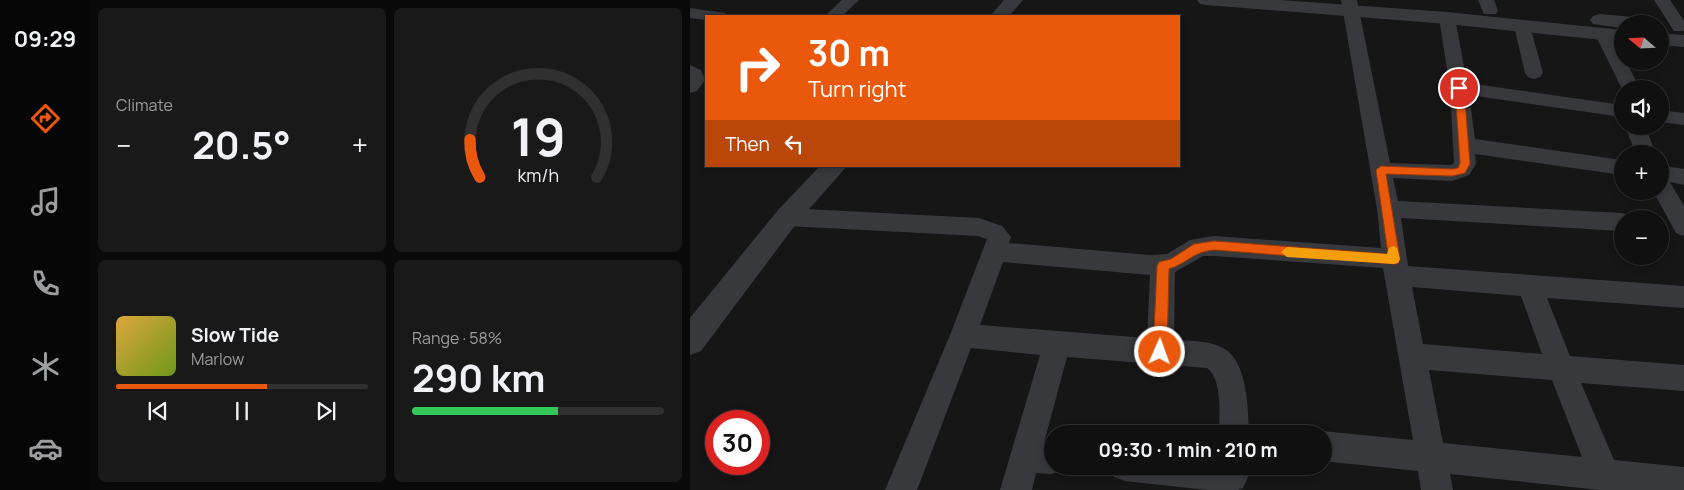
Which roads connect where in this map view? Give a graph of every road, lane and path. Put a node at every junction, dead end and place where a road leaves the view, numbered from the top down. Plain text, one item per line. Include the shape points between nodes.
1 (851, 0) edge
2 (1014, 0) edge
3 (1206, 0) edge
4 (1372, 0) edge
5 (1662, 0) edge
6 (1350, 5) edge
7 (1488, 5) edge
8 (690, 13) edge
9 (709, 15) edge
10 (834, 15) edge
11 (1000, 15) edge
12 (1447, 18) junction
13 (1614, 20) edge
14 (1522, 26) junction
15 (1669, 28) edge
16 (1683, 32) edge
17 (1603, 34) junction
18 (1614, 35) edge
19 (1669, 36) edge
20 (690, 70) edge
21 (1534, 73) dead end
22 (1626, 80) edge
23 (690, 87) edge
24 (1459, 88) junction
25 (1614, 110) edge
26 (1669, 117) edge
27 (1684, 119) edge
28 (1465, 145) junction
29 (834, 167) edge
30 (1614, 167) edge
31 (1381, 170) junction
32 (1669, 175) edge
33 (1684, 177) edge
34 (1669, 200) edge
35 (1388, 209) junction
36 (786, 217) junction
37 (1614, 222) edge
38 (1669, 225) edge
39 (1684, 226) edge
40 (995, 252) junction
41 (1163, 266) junction
42 (1396, 268) junction
43 (1530, 286) junction
44 (1684, 297) edge
45 (963, 335) junction
46 (690, 342) edge
47 (1057, 344) junction
48 (1160, 352) junction
49 (1413, 356) junction
50 (1560, 369) junction
51 (1684, 378) edge
52 (1233, 425) edge
53 (1332, 447) edge
54 (1039, 458) edge
55 (1432, 458) junction
56 (1205, 475) edge
57 (1605, 476) junction
58 (1232, 478) edge
59 (1684, 483) edge
60 (901, 490) edge
61 (1016, 490) edge
62 (1437, 490) edge

1 - 10 street
2 - 11 street
3 - 6 street
4 - 7 street
5 - 16 street
6 - 12 street
6 - 31 street
7 - 13 street
8 - 9 street
12 - 14 street
12 - 24 street
14 - 17 street
14 - 21 street
15 - 16 street
16 - 19 street
17 - 18 street
17 - 22 street
20 - 23 street via 696,80
24 - 25 street
24 - 28 street
26 - 27 street
28 - 30 street
28 - 31 street via 1465,164 1461,170 1452,173
29 - 36 street
31 - 35 street
32 - 33 street
34 - 39 street
35 - 37 street
35 - 42 street
36 - 40 street via 979,227 999,237
36 - 46 street
38 - 39 street
40 - 41 street
40 - 45 street
41 - 42 street via 1198,247 1214,246
41 - 48 street
42 - 43 street
42 - 49 street
43 - 44 street
43 - 50 street
45 - 47 street
45 - 60 street
47 - 48 street
47 - 54 street
48 - 52 street via 1215,357 1231,381
49 - 50 street
49 - 55 street
50 - 51 street
50 - 57 street
53 - 55 street
54 - 61 street
55 - 57 street
55 - 62 street
56 - 58 street
57 - 59 street

